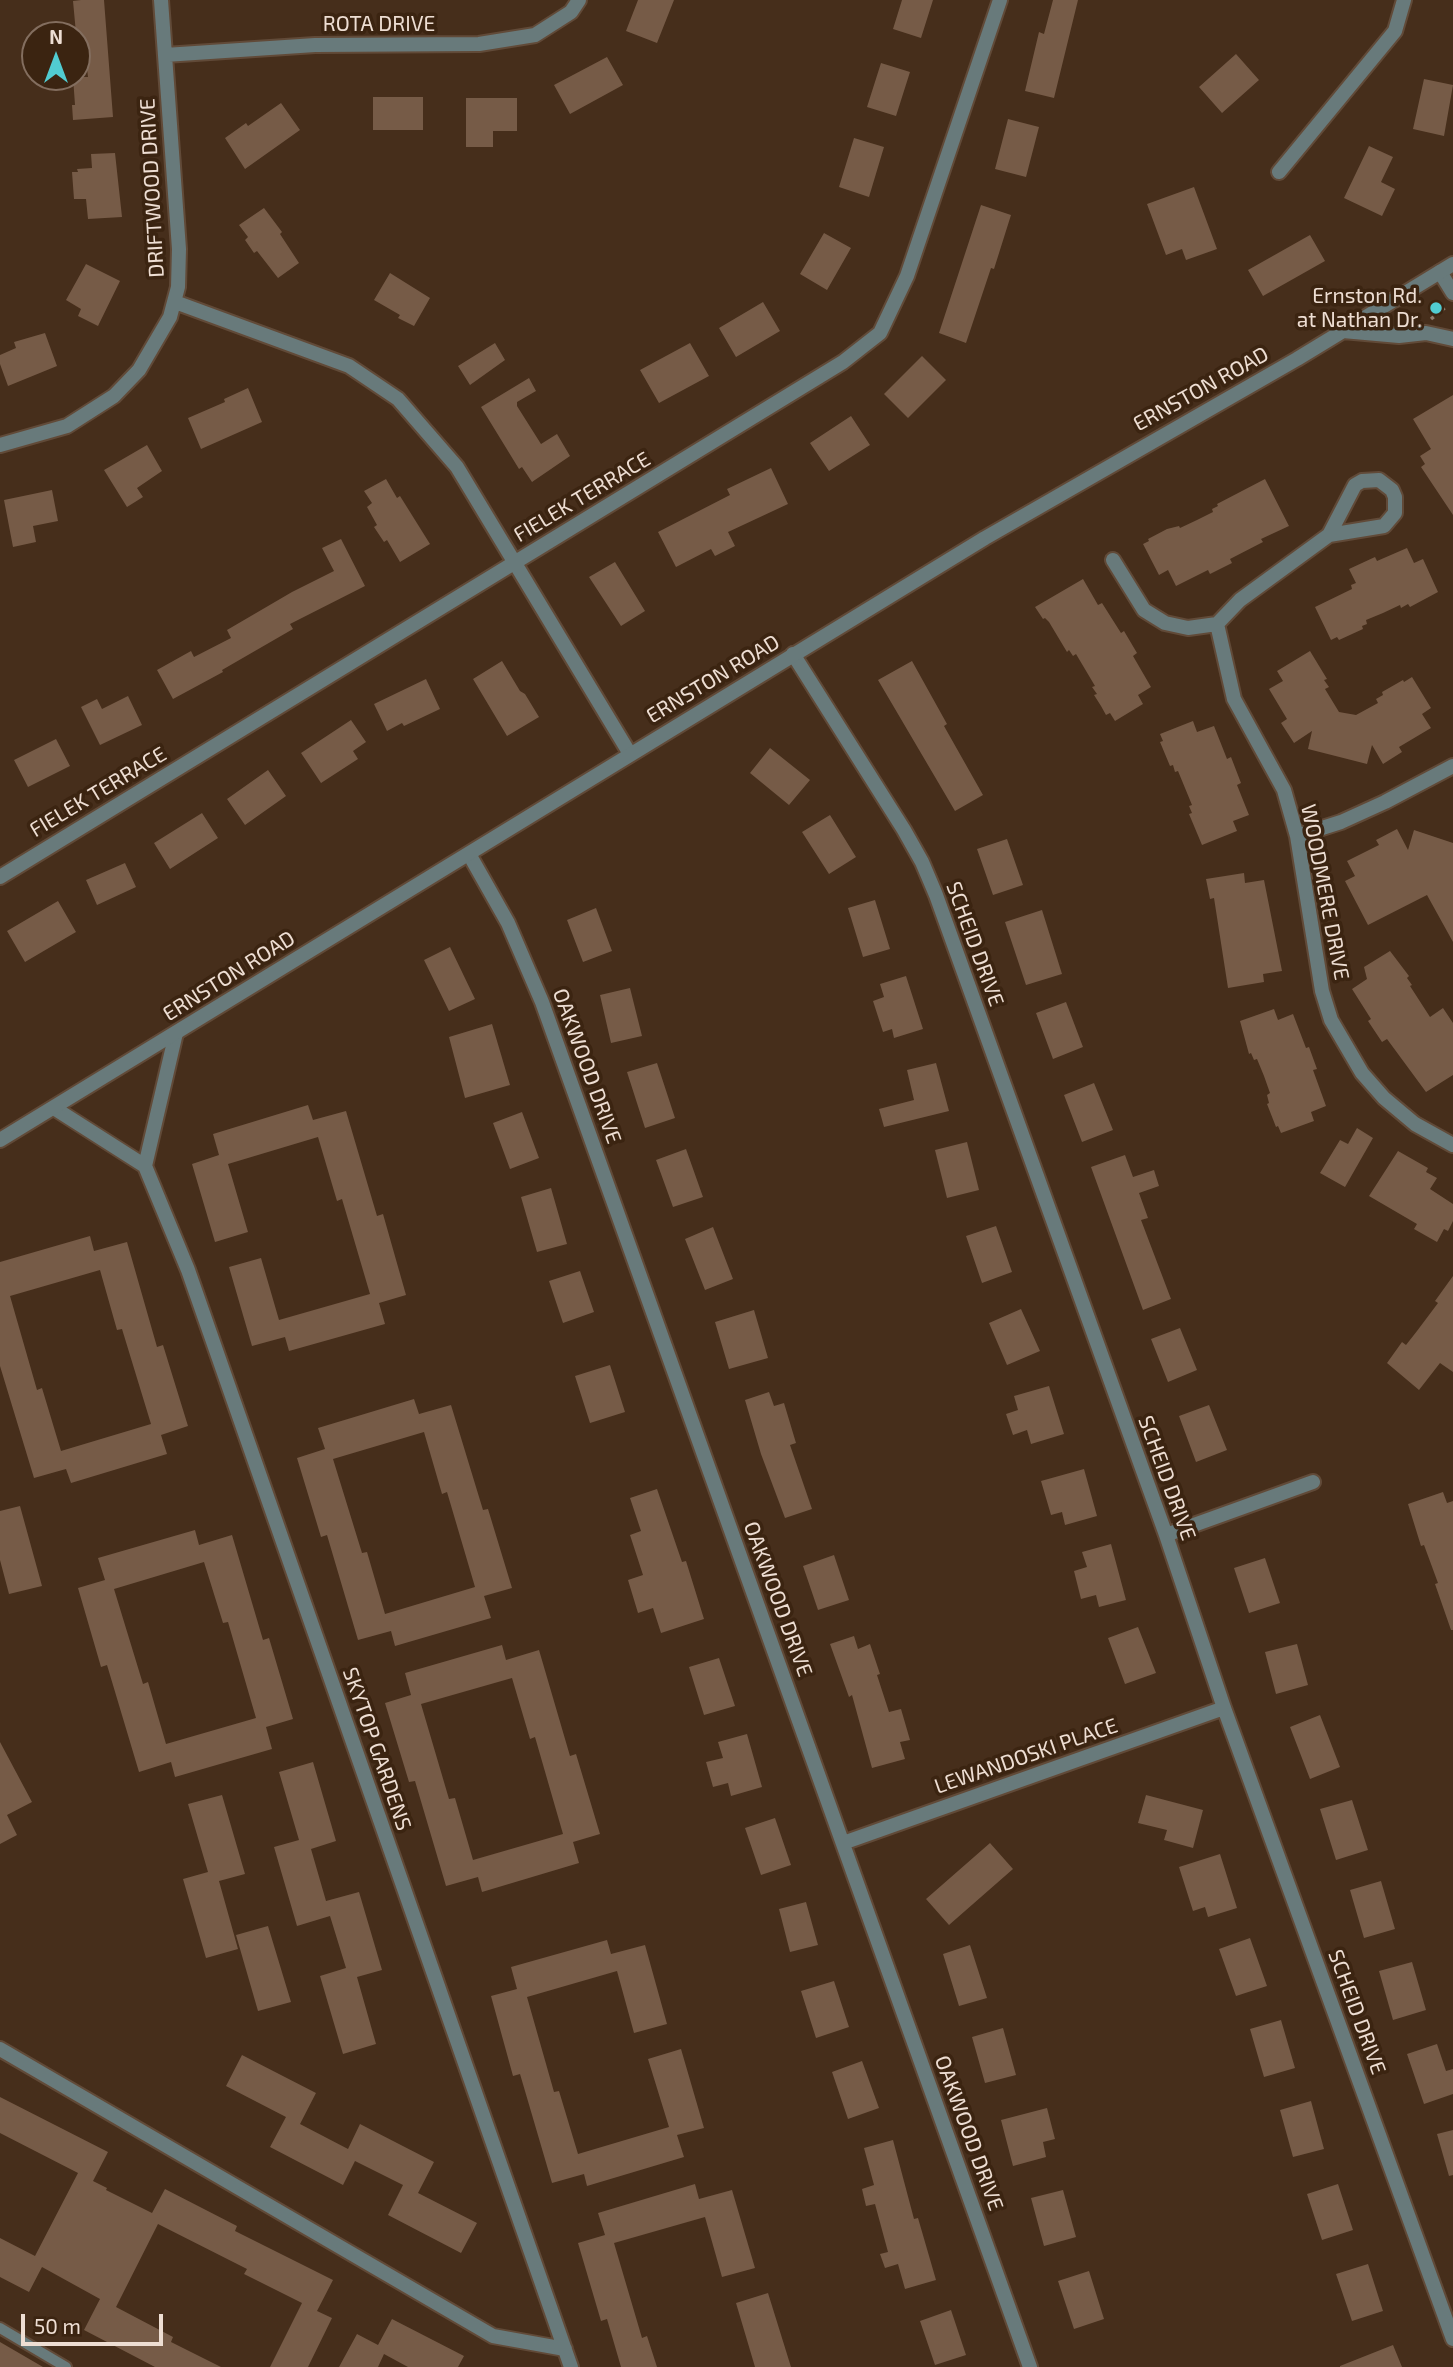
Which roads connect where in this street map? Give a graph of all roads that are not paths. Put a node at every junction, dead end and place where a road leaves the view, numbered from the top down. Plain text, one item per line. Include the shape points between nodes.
1 (161, 0) edge
2 (579, 0) edge
3 (1000, 0) edge
4 (1404, 0) edge
5 (165, 55) junction
6 (1279, 172) dead end
7 (1453, 264) edge
8 (1440, 272) junction
9 (1451, 299) edge
10 (175, 302) junction
11 (1343, 331) junction
12 (1453, 339) edge
13 (0, 445) edge
14 (1329, 534) junction
15 (1113, 560) dead end
16 (514, 563) junction
17 (1217, 624) junction
18 (793, 654) junction
19 (630, 754) junction
20 (1453, 766) edge
21 (1297, 836) junction
22 (469, 854) junction
23 (0, 877) edge
24 (176, 1033) junction
25 (54, 1108) junction
26 (0, 1140) edge
27 (1453, 1145) edge
28 (145, 1166) junction
29 (1313, 1482) dead end
30 (1166, 1535) junction
31 (1224, 1708) junction
32 (843, 1843) junction
33 (0, 2049) edge
34 (0, 2328) edge
35 (1453, 2339) edge
36 (565, 2349) junction
37 (66, 2367) edge
38 (571, 2367) edge
39 (1030, 2367) edge

1 - 5 street, DRIFTWOOD DRIVE
2 - 5 street, ROTA DRIVE via 571,12 535,35 479,44 315,45
3 - 16 street, FIELEK TERRACE via 907,276 880,333 842,362
4 - 6 street via 1395,31
5 - 10 street, DRIFTWOOD DRIVE via 179,249
7 - 8 street, ERNSTON ROAD
8 - 9 street
8 - 11 street, ERNSTON ROAD
10 - 13 street, DRIFTWOOD DRIVE via 150,354 114,396 67,426
10 - 16 street via 349,366 398,399 457,467
11 - 12 street via 1399,336 1426,333
11 - 18 street, ERNSTON ROAD
14 - 14 street via 1384,526 1395,513 1392,490 1379,480 1355,485
14 - 17 street via 1240,600
15 - 17 street via 1144,610 1165,623 1188,628
16 - 19 street
16 - 23 street, FIELEK TERRACE
17 - 21 street, WOODMERE DRIVE via 1234,699 1284,790
18 - 19 street, ERNSTON ROAD
18 - 30 street, SCHEID DRIVE via 922,862
19 - 22 street, ERNSTON ROAD
20 - 21 street via 1352,817
21 - 27 street, WOODMERE DRIVE via 1322,991 1331,1020 1384,1098 1415,1124
22 - 24 street, ERNSTON ROAD
22 - 32 street, OAKWOOD DRIVE via 508,923 542,1002
24 - 25 street, ERNSTON ROAD
24 - 28 street
25 - 26 street, ERNSTON ROAD
25 - 28 street
28 - 36 street, SKYTOP GARDENS via 188,1270
29 - 30 street
30 - 31 street, SCHEID DRIVE
31 - 32 street, LEWANDOSKI PLACE
31 - 35 street, SCHEID DRIVE
32 - 39 street, OAKWOOD DRIVE
33 - 36 street via 493,2336
34 - 37 lane
36 - 38 street, SKYTOP GARDENS

